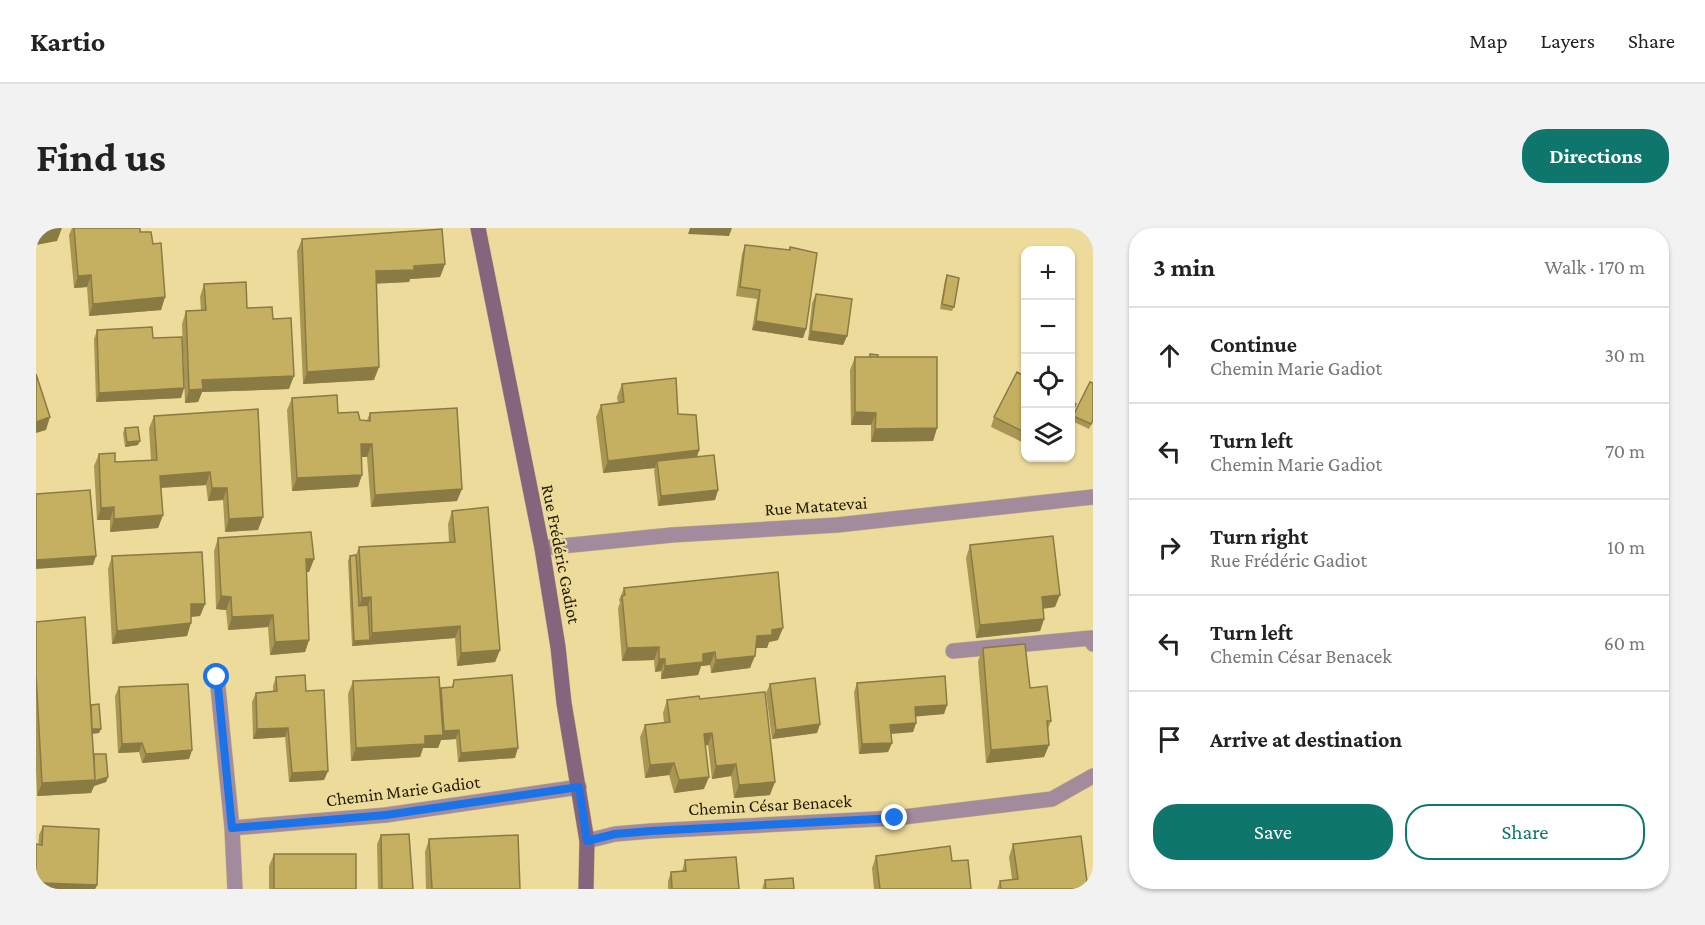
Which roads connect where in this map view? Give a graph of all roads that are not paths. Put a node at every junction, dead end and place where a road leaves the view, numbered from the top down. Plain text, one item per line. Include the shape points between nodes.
1 (478, 228) edge
2 (1093, 497) edge
3 (542, 548) junction
4 (1093, 644) edge
5 (953, 651) dead end
6 (217, 677) dead end
7 (1093, 776) edge
8 (579, 787) junction
9 (232, 828) junction
10 (587, 841) junction
11 (235, 889) edge
12 (586, 889) edge

1 - 3 street, Rue Frédéric Gadiot
2 - 3 street, Rue Matatevai via 837,525
3 - 8 street, Rue Frédéric Gadiot
4 - 5 street via 1091,638
6 - 9 street
7 - 10 street, Chemin César Benacek via 1052,799 895,818 651,831
8 - 9 street, Chemin Marie Gadiot via 386,815
8 - 10 street, Rue Frédéric Gadiot
9 - 11 street
10 - 12 street, Rue Frédéric Gadiot

